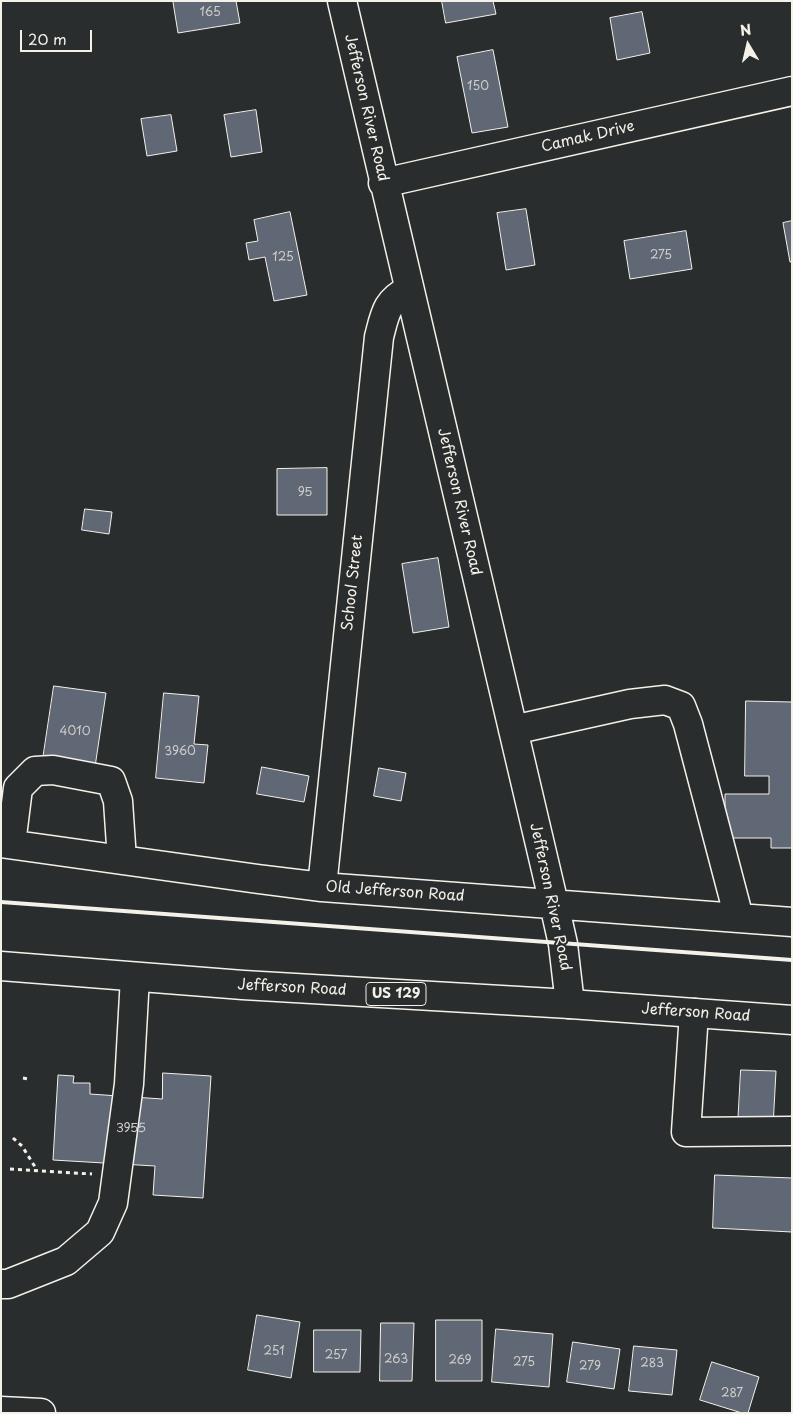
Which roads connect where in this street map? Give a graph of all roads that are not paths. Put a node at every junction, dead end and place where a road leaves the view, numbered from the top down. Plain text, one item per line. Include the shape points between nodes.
1 (342, 1) edge
2 (792, 91) edge
3 (383, 183) junction
4 (409, 290) junction
5 (513, 730) junction
6 (6, 843) edge
7 (122, 860) junction
8 (322, 887) junction
9 (554, 904) junction
10 (739, 918) junction
11 (792, 922) edge
12 (1, 966) edge
13 (135, 977) junction
14 (570, 1004) junction
15 (694, 1013) junction
16 (792, 1020) edge
17 (792, 1132) edge
18 (1, 1284) edge
19 (1, 1411) edge
20 (41, 1413) edge

1 - 3 main road, Jefferson River Road
2 - 3 main road, Camak Drive
3 - 4 main road, Jefferson River Road
4 - 5 main road, Jefferson River Road
4 - 8 main road, School Street via 391,302 379,337
5 - 9 main road, Jefferson River Road
5 - 10 main road via 630,704 665,700 681,706
6 - 7 main road, Old Jefferson Road
6 - 7 main road via 18,788 35,771 52,770 111,782 118,801
7 - 8 main road, Old Jefferson Road
8 - 9 main road, Old Jefferson Road
9 - 10 main road, Old Jefferson Road
9 - 14 main road, Jefferson River Road via 563,944
10 - 11 main road, Old Jefferson Road
12 - 13 main road, Jefferson Road / US 129
13 - 14 main road, Jefferson Road / US 129
13 - 18 main road via 128,1084 113,1203 100,1232 66,1261
14 - 15 main road, Jefferson Road / US 129
15 - 16 main road, Jefferson Road / US 129
15 - 17 main road via 686,1132
19 - 20 main road

